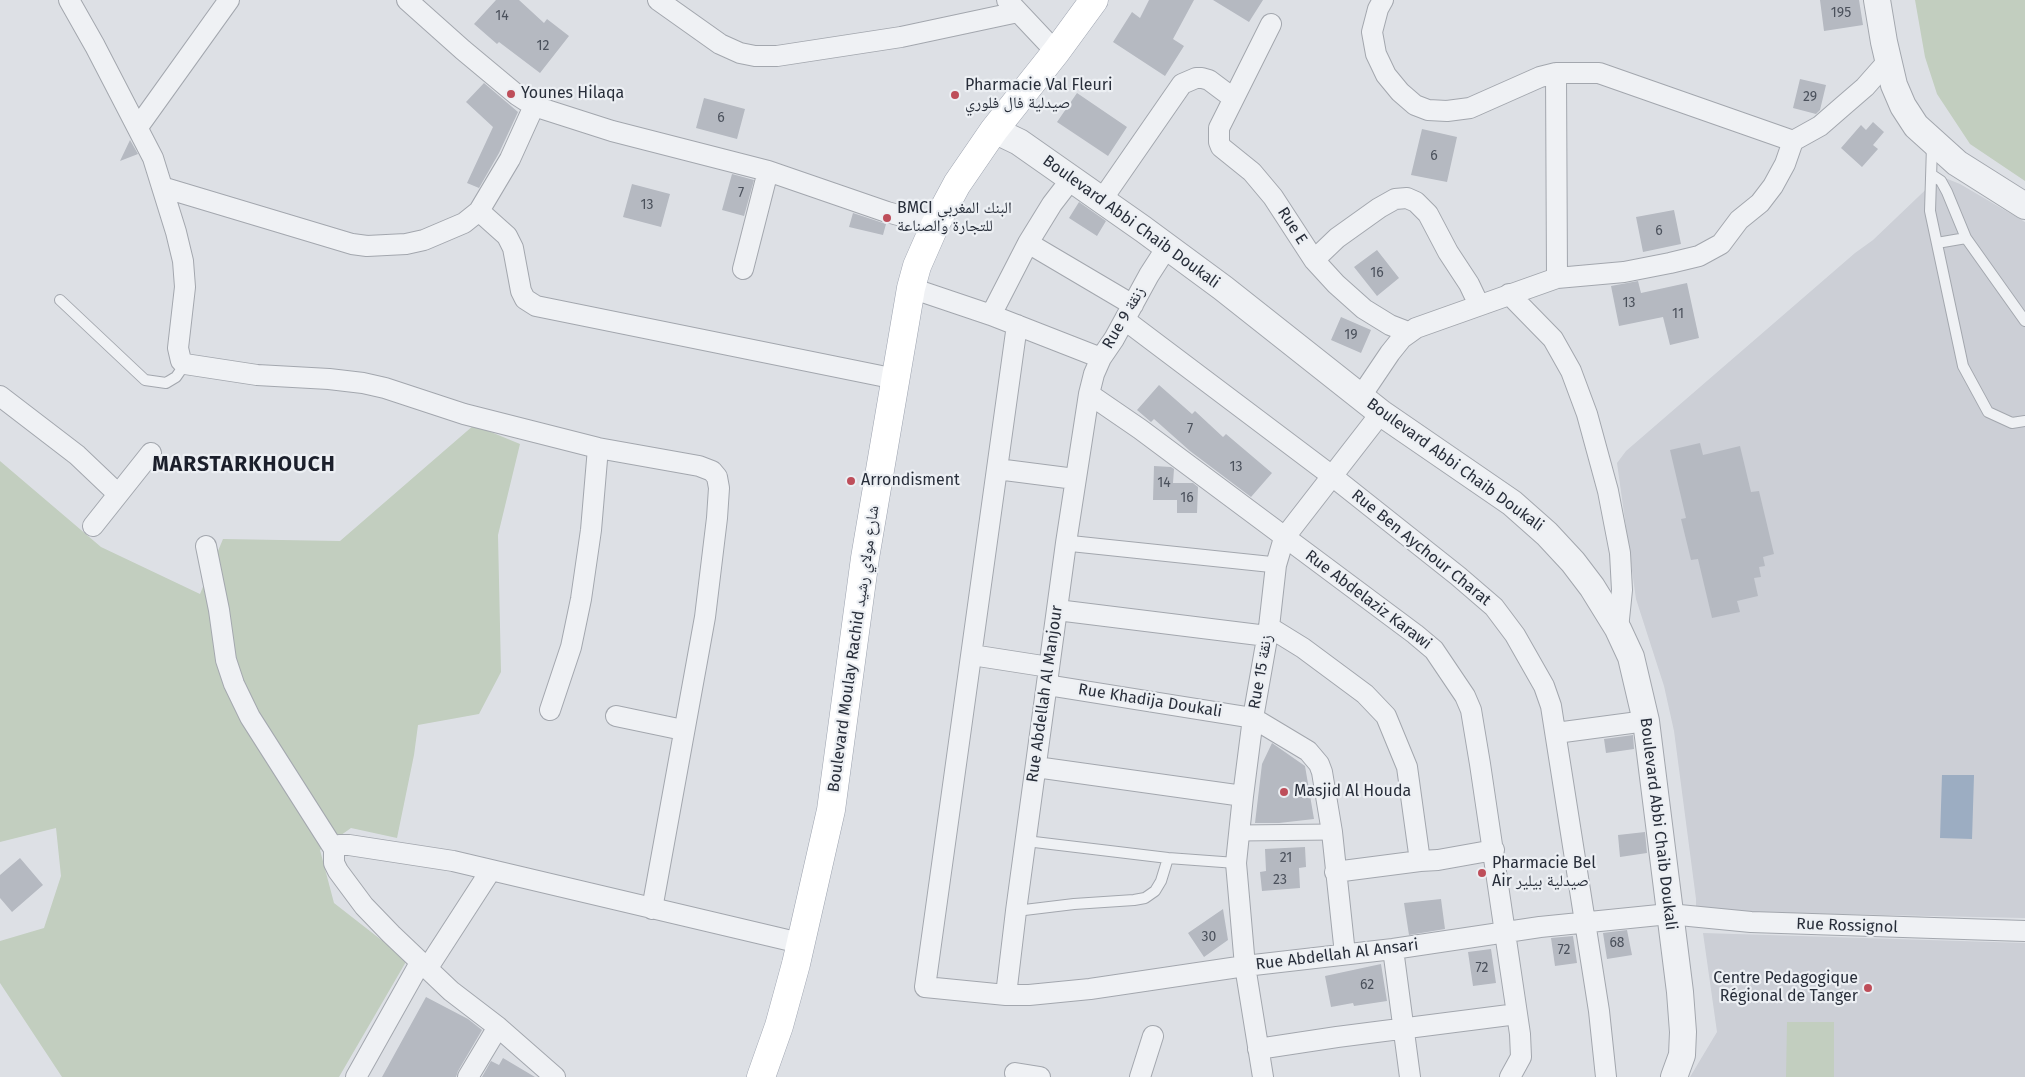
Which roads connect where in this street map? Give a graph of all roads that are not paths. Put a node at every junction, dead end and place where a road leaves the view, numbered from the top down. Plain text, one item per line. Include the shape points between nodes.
1 (68, 0) edge
2 (229, 0) edge
3 (408, 0) edge
4 (658, 0) edge
5 (1094, 0) edge
6 (1383, 0) edge
7 (1877, 0) edge
8 (1012, 6) edge
9 (1271, 24) dead end
10 (1056, 52) junction
11 (1888, 61) junction
12 (1556, 73) junction
13 (1233, 98) junction
14 (534, 106) junction
15 (138, 127) junction
16 (994, 130) junction
17 (1793, 141) junction
18 (1932, 142) junction
19 (768, 171) junction
20 (1932, 175) junction
21 (1072, 178) junction
22 (162, 187) junction
23 (1102, 201) junction
24 (2025, 206) edge
25 (479, 211) junction
26 (935, 225) junction
27 (1966, 238) junction
28 (1028, 243) junction
29 (1937, 243) junction
30 (1167, 247) junction
31 (1314, 260) junction
32 (743, 270) dead end
33 (1557, 278) junction
34 (911, 288) junction
35 (1509, 294) junction
36 (60, 300) dead end
37 (1479, 305) junction
38 (1129, 313) junction
39 (991, 315) junction
40 (2025, 321) edge
41 (1017, 325) junction
42 (1408, 332) junction
43 (1101, 358) junction
44 (185, 364) junction
45 (896, 379) junction
46 (1089, 394) junction
47 (0, 396) edge
48 (1361, 396) junction
49 (1381, 412) junction
50 (2025, 422) edge
51 (598, 448) junction
52 (151, 454) dead end
53 (997, 469) junction
54 (1332, 476) junction
55 (1075, 479) junction
56 (118, 494) junction
57 (93, 526) dead end
58 (1284, 538) junction
59 (1066, 543) junction
60 (206, 546) dead end
61 (1276, 565) junction
62 (1057, 610) junction
63 (1618, 629) junction
64 (1268, 632) junction
65 (972, 656) junction
66 (1048, 676) junction
67 (550, 710) dead end
68 (616, 716) dead end
69 (1253, 718) junction
70 (1646, 721) junction
71 (683, 730) junction
72 (1556, 733) junction
73 (1036, 767) junction
74 (1243, 796) junction
75 (1332, 832) junction
76 (1239, 833) junction
77 (1026, 842) junction
78 (334, 849) junction
79 (1494, 850) junction
80 (1168, 858) junction
81 (1420, 861) junction
82 (1236, 863) junction
83 (491, 870) junction
84 (1335, 872) junction
85 (652, 910) junction
86 (1016, 911) junction
87 (1669, 914) junction
88 (1584, 921) junction
89 (2025, 931) edge
90 (1504, 932) junction
91 (800, 943) junction
92 (1393, 949) junction
93 (1345, 954) junction
94 (423, 966) junction
95 (1245, 966) junction
96 (1006, 995) junction
97 (1517, 1014) junction
98 (498, 1027) junction
99 (1403, 1030) junction
100 (1153, 1036) dead end
101 (1258, 1049) junction
102 (1015, 1073) dead end
103 (356, 1077) edge
104 (468, 1077) edge
105 (555, 1077) edge
106 (761, 1077) edge
107 (1040, 1077) edge
108 (1140, 1077) edge
109 (1263, 1077) edge
110 (1410, 1077) edge
111 (1510, 1077) edge
112 (1606, 1077) edge
113 (1674, 1077) edge

1 - 15 street
2 - 15 street
3 - 14 street via 463,50
4 - 8 street via 720,44 755,56 777,56 901,37
5 - 10 main road, Boulevard Moulay Rachid شارع مولاي رشيد
6 - 12 street via 1372,32 1376,54 1386,75 1415,105 1428,110 1470,108
7 - 11 street
8 - 10 street
9 - 13 street, Rue E
10 - 16 main road, Boulevard Moulay Rachid شارع مولاي رشيد
11 - 17 street via 1844,106 1820,126
11 - 18 street via 1903,106
12 - 17 street via 1599,73
12 - 33 street
13 - 23 street via 1202,78 1182,84
13 - 31 street, Rue E via 1218,128 1221,147 1252,172 1273,197
14 - 19 street via 612,132
14 - 25 street via 510,159
15 - 22 street
16 - 21 street, Boulevard Abbi Chaib Doukali via 1019,142
16 - 26 main road, Boulevard Moulay Rachid شارع مولاي رشيد via 957,184
17 - 33 street via 1773,186 1760,203 1739,220 1721,244 1711,250 1670,264
18 - 20 lane
18 - 24 street via 1957,163
19 - 26 street
19 - 32 street
20 - 27 lane via 1941,181 1947,192
20 - 29 lane via 1930,211
21 - 23 street, Boulevard Abbi Chaib Doukali
21 - 28 street
22 - 25 street via 333,239 367,246 424,240 464,223
22 - 44 street via 183,262 184,299 178,348
23 - 30 street, Boulevard Abbi Chaib Doukali
25 - 45 street via 507,236 513,248 521,291 525,299 536,306
26 - 34 main road, Boulevard Moulay Rachid شارع مولاي رشيد
27 - 29 lane
27 - 40 lane
28 - 38 street, Rue Ben Aychour Charat
28 - 39 street
29 - 50 lane via 1963,366 1988,412 2012,423
30 - 38 street, Rue 9 زنقة
30 - 48 street, Boulevard Abbi Chaib Doukali
31 - 37 street via 1336,238 1379,208 1395,199 1407,198 1428,214
31 - 42 street, Rue E via 1364,309
33 - 35 street
34 - 39 street
34 - 45 main road, Boulevard Moulay Rachid شارع مولاي رشيد
35 - 37 street
35 - 63 street via 1553,339 1571,371 1587,414 1608,491 1620,553 1622,590
36 - 44 lane via 145,380 166,383 176,377
37 - 42 street
38 - 43 street, Rue 9 زنقة
38 - 54 street, Rue Ben Aychour Charat
39 - 41 street
41 - 43 street
41 - 53 street
42 - 48 street via 1390,352
43 - 46 street, Rue 9 زنقة
44 - 51 street via 257,375 363,383 464,414
45 - 91 main road, Boulevard Moulay Rachid شارع مولاي رشيد via 865,558 831,810
46 - 55 street, Rue Abdellah Al Manjour
46 - 58 street, Rue Abdelaziz Karawi
47 - 56 street via 82,459
48 - 49 street, Boulevard Abbi Chaib Doukali
49 - 54 street, Rue 15 زنقة
49 - 63 street, Boulevard Abbi Chaib Doukali via 1512,503 1547,534 1588,581
51 - 67 street via 581,599 571,647
51 - 71 street via 699,466 712,471 717,477 717,518 705,617
52 - 56 street
53 - 55 street
53 - 65 street
54 - 58 street, Rue 15 زنقة
54 - 72 street, Rue Ben Aychour Charat via 1494,606 1544,686
55 - 59 street, Rue Abdellah Al Manjour
56 - 57 street
58 - 61 street, Rue 15 زنقة
58 - 79 street, Rue Abdelaziz Karawi via 1415,634 1434,650 1447,667 1471,710
59 - 61 street
59 - 62 street, Rue Abdellah Al Manjour
60 - 78 street via 226,660 234,684 250,717
61 - 64 street, Rue 15 زنقة
62 - 64 street
62 - 66 street, Rue Abdellah Al Manjour
63 - 70 street, Boulevard Abbi Chaib Doukali via 1631,657
64 - 69 street, Rue 15 زنقة
64 - 81 street via 1303,648 1366,694 1386,716 1407,767
65 - 66 street, Rue Khadija Doukali
65 - 96 street, Rue Abdellah Al Ansari via 925,987
66 - 69 street, Rue Khadija Doukali
66 - 73 street, Rue Abdellah Al Manjour
68 - 71 street
69 - 74 street, Rue 15 زنقة
69 - 75 street via 1308,751 1319,764
70 - 72 street
70 - 87 street, Boulevard Abbi Chaib Doukali
71 - 85 street
72 - 88 street, Rue Ben Aychour Charat
73 - 74 street
73 - 77 street, Rue Abdellah Al Manjour
74 - 76 street, Rue 15 زنقة
75 - 76 street
75 - 84 street
76 - 82 street, Rue 15 زنقة
77 - 80 lane
77 - 86 street, Rue Abdellah Al Manjour
78 - 83 street via 348,845
78 - 94 street via 334,862 364,906
79 - 81 street
79 - 90 street, Rue Abdelaziz Karawi
80 - 82 lane
80 - 86 lane via 1161,881 1145,898
81 - 84 street
82 - 95 street, Rue 15 زنقة
83 - 85 street
83 - 94 street
84 - 93 street
85 - 91 street
86 - 96 street, Rue Abdellah Al Manjour
87 - 88 street, Rue Abdellah Al Ansari
87 - 89 street, Rue Rossignol via 1750,922
87 - 113 street, Boulevard Abbi Chaib Doukali via 1683,1032 1682,1054
88 - 90 street, Rue Abdellah Al Ansari
88 - 112 street, Rue Ben Aychour Charat via 1604,1042
90 - 92 street, Rue Abdellah Al Ansari
90 - 97 street, Rue Abdelaziz Karawi
91 - 106 main road, Boulevard Moulay Rachid شارع مولاي رشيد via 779,1026
92 - 93 street, Rue Abdellah Al Ansari
92 - 99 street
93 - 95 street, Rue Abdellah Al Ansari
94 - 98 street
94 - 103 street
95 - 96 street, Rue Abdellah Al Ansari via 1090,989
95 - 101 street, Rue 15 زنقة
97 - 99 street
97 - 111 street, Rue Abdelaziz Karawi via 1520,1057
98 - 104 street
98 - 105 street
99 - 101 street
99 - 110 street
100 - 108 street
101 - 109 street, Rue 15 زنقة
102 - 107 street

